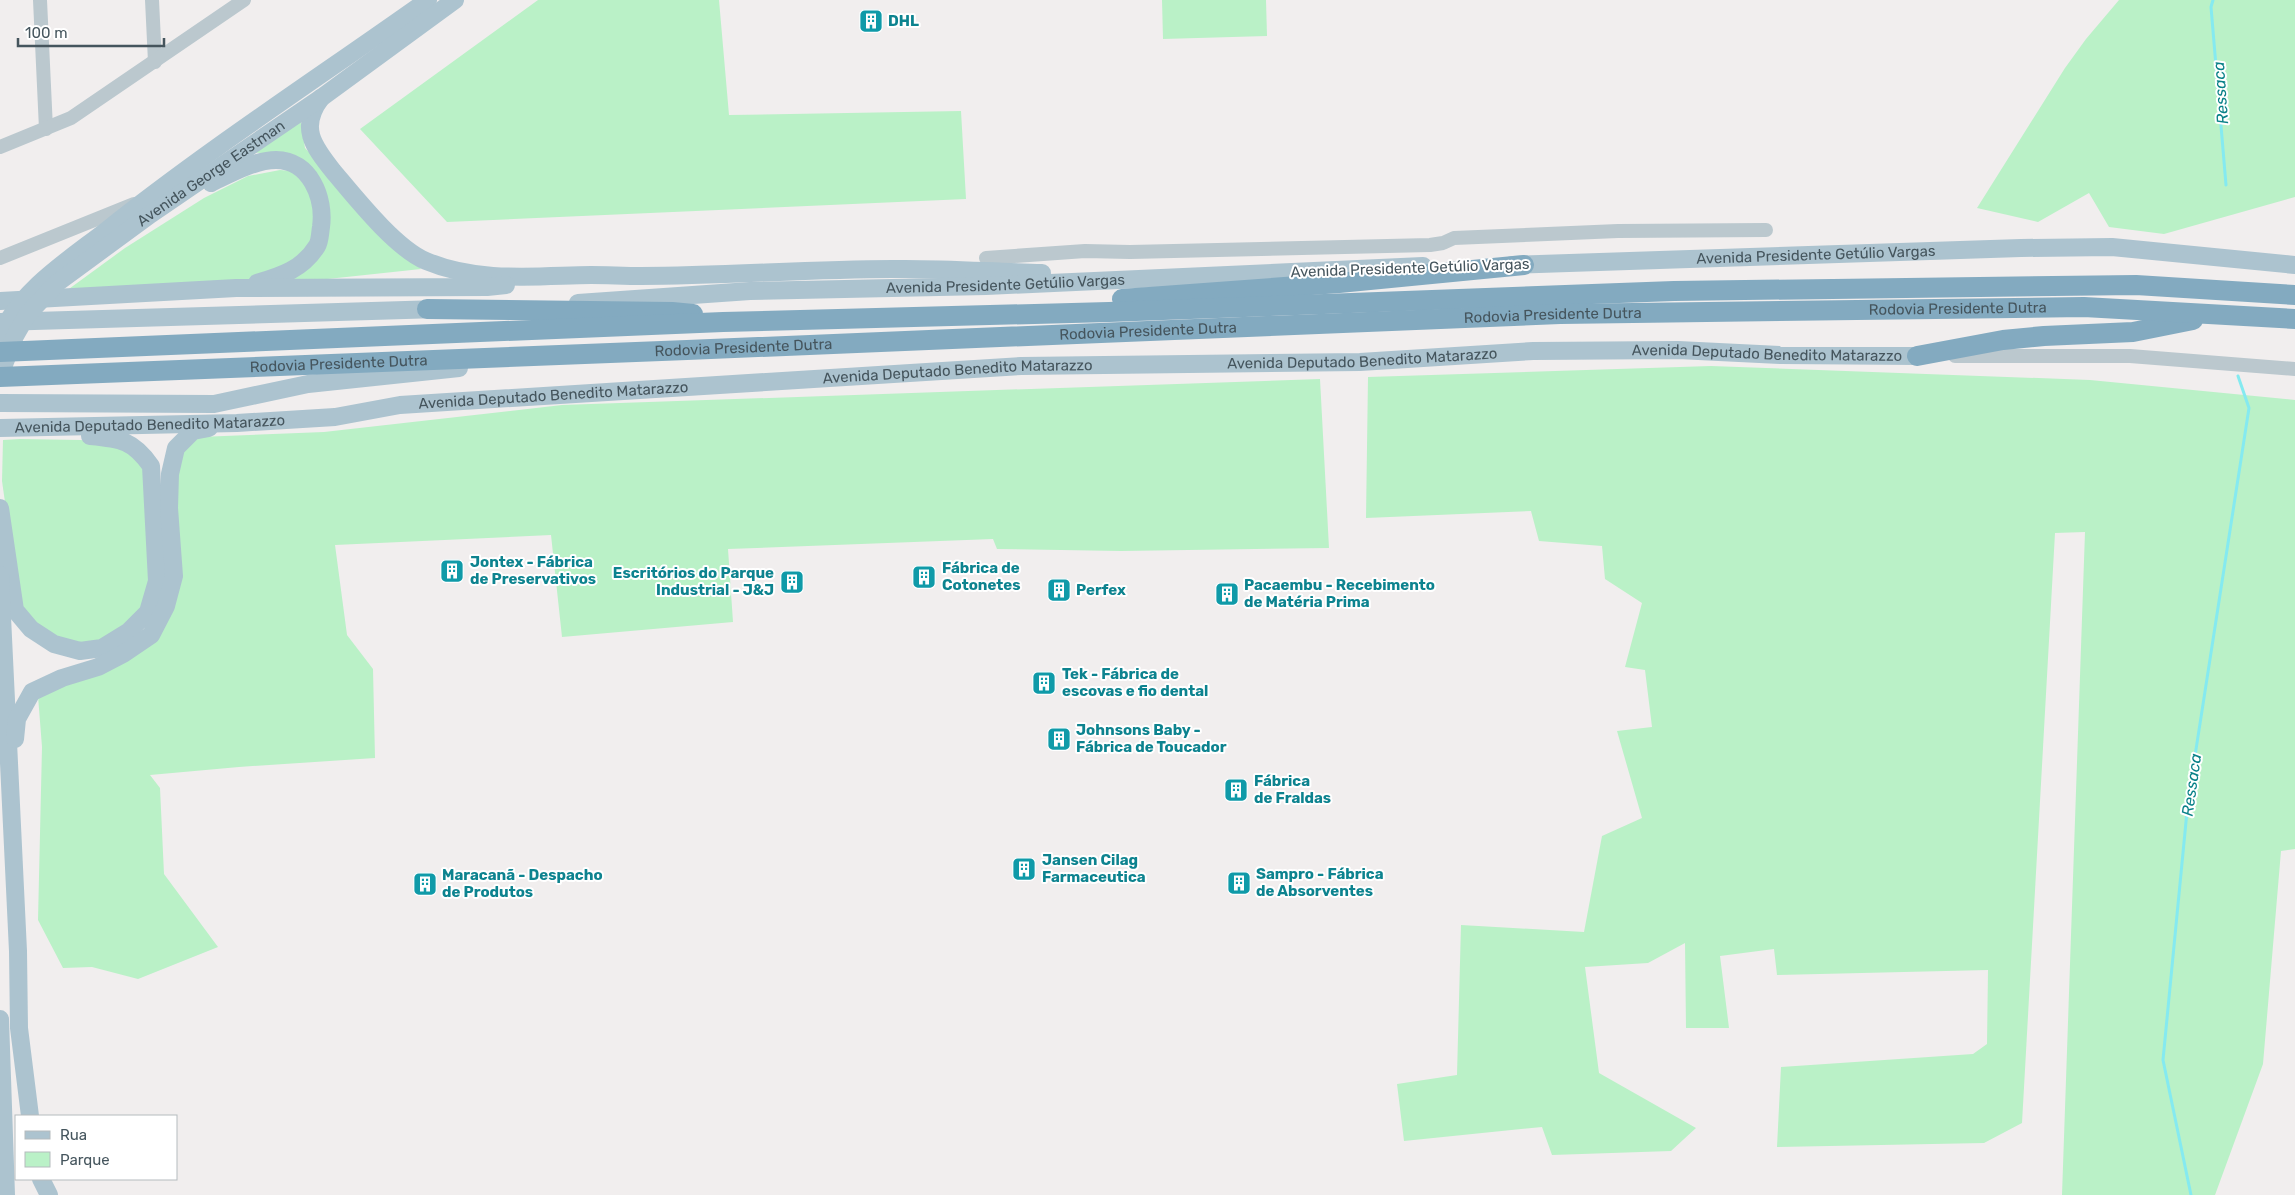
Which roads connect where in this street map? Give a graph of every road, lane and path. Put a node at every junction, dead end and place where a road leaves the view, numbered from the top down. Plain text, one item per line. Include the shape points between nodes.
1 (40, 0) edge
2 (152, 0) edge
3 (244, 0) edge
4 (428, 0) edge
5 (455, 0) edge
6 (155, 62) junction
7 (321, 98) junction
8 (46, 129) junction
9 (0, 147) edge
10 (147, 207) junction
11 (1766, 230) dead end
12 (88, 252) junction
13 (0, 258) edge
14 (986, 258) dead end
15 (1524, 265) junction
16 (2295, 265) edge
17 (591, 275) junction
18 (1088, 282) junction
19 (236, 288) junction
20 (2295, 295) edge
21 (0, 301) edge
22 (427, 309) junction
23 (1002, 314) junction
24 (2225, 314) junction
25 (2295, 319) edge
26 (769, 321) junction
27 (0, 322) edge
28 (0, 336) edge
29 (326, 338) junction
30 (688, 350) junction
31 (0, 352) edge
32 (1917, 356) junction
33 (449, 368) joint
34 (2295, 369) edge
35 (0, 376) edge
36 (0, 403) edge
37 (237, 423) junction
38 (0, 430) edge
39 (0, 508) edge
40 (0, 570) edge
41 (9, 784) junction
42 (0, 1019) edge
43 (1, 1068) edge
44 (30, 1115) edge
45 (2, 1160) edge
46 (42, 1180) edge
47 (6, 1195) edge
48 (49, 1195) edge

1 - 8 street
2 - 6 street
3 - 6 street
4 - 10 main road, Avenida George Eastman
5 - 7 main road, Avenida George Eastman
6 - 8 street via 71,118
7 - 10 main road, Avenida George Eastman
7 - 17 main road via 311,113 309,130 318,153 356,199 399,243 423,260 467,273 524,278
8 - 9 street
10 - 12 main road, Avenida George Eastman
10 - 13 street
10 - 19 main road via 266,161 286,161 302,168 321,203 318,244 292,272
11 - 14 street via 1618,230 1454,238 1430,245 1085,251
12 - 28 main road, Avenida George Eastman via 47,275 14,309
12 - 35 main road, Avenida George Eastman via 28,315 15,336
15 - 16 main road, Avenida Presidente Getúlio Vargas via 2112,247
15 - 18 main road, Avenida Presidente Getúlio Vargas via 1382,268
15 - 23 highway via 1134,298
17 - 18 main road via 891,268 1059,274
17 - 19 main road via 487,287
18 - 22 main road, Avenida Presidente Getúlio Vargas via 750,291
19 - 21 main road
20 - 23 highway, Rodovia Presidente Dutra via 2136,285 1704,290
22 - 26 highway via 672,312
22 - 27 main road
23 - 26 highway, Rodovia Presidente Dutra
24 - 25 highway, Rodovia Presidente Dutra
24 - 30 highway, Rodovia Presidente Dutra via 2084,307 1560,314
24 - 32 highway via 2133,332 2003,340
26 - 29 highway, Rodovia Presidente Dutra
28 - 29 highway via 258,327
29 - 31 highway, Rodovia Presidente Dutra
30 - 33 main road, Avenida Deputado Benedito Matarazzo via 598,361
30 - 35 highway, Rodovia Presidente Dutra
32 - 34 street via 2130,356
32 - 37 main road, Avenida Deputado Benedito Matarazzo via 1678,350 1533,351 1360,362 1022,366 400,405 335,417
33 - 36 main road, Rodovia Presidente Dutra via 308,384 214,404
37 - 38 main road, Avenida Deputado Benedito Matarazzo
37 - 41 main road via 193,431 176,448 169,499 174,576 166,606 151,636 98,666 32,692 17,719
38 - 39 main road via 21,434 118,438 140,450 151,466 157,581 148,612 128,632 102,648 80,651 54,644 31,629 16,610
40 - 41 main road
41 - 44 main road via 19,1028
42 - 43 main road
43 - 45 main road
45 - 47 main road
46 - 48 main road

